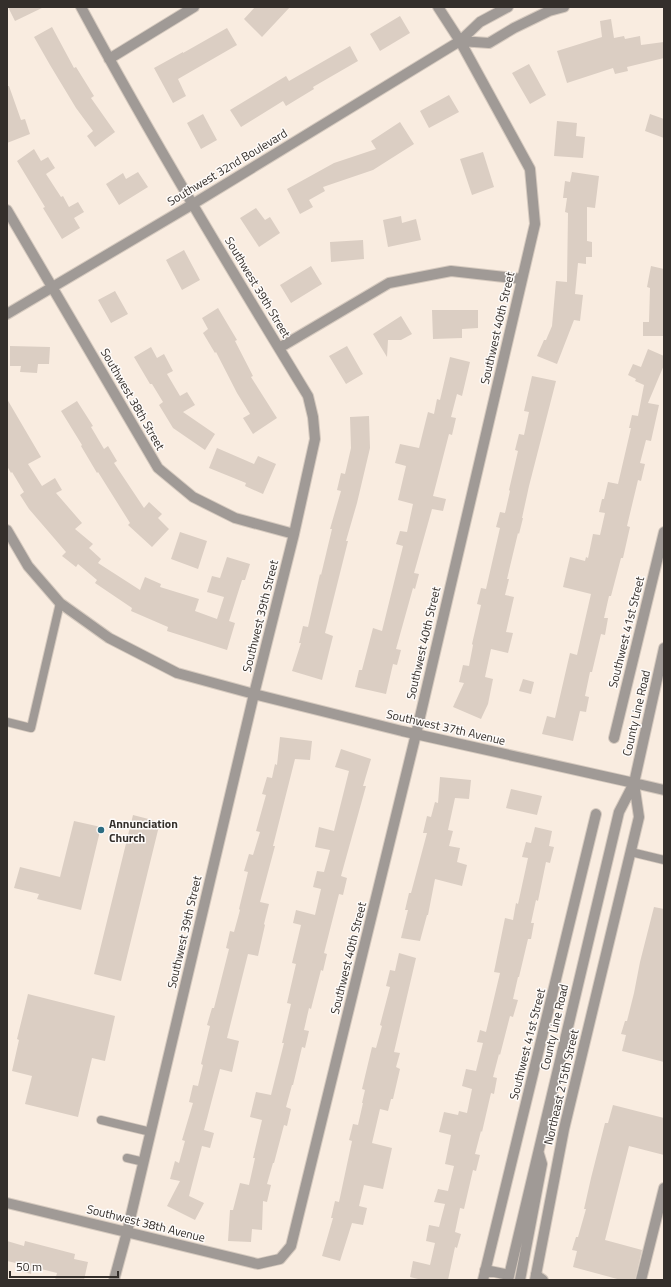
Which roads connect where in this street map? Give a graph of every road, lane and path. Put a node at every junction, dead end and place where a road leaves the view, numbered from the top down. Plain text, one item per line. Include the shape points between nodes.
1 (81, 7) edge
2 (194, 7) edge
3 (438, 7) edge
4 (508, 7) edge
5 (564, 7) edge
6 (460, 41) junction
7 (109, 59) junction
8 (193, 204) junction
9 (7, 210) edge
10 (522, 279) junction
11 (52, 288) junction
12 (7, 314) edge
13 (279, 348) junction
14 (664, 532) edge
15 (294, 534) junction
16 (8, 535) edge
17 (60, 603) junction
18 (664, 648) edge
19 (254, 694) junction
20 (7, 722) edge
21 (416, 734) junction
22 (614, 738) dead end
23 (634, 783) junction
24 (664, 790) edge
25 (596, 814) dead end
26 (631, 852) junction
27 (664, 860) edge
28 (619, 902) joint
29 (101, 1120) dead end
30 (151, 1132) junction
31 (538, 1152) junction
32 (127, 1158) dead end
33 (144, 1162) junction
34 (664, 1188) edge
35 (7, 1203) edge
36 (127, 1232) junction
37 (280, 1260) joint
38 (484, 1275) edge
39 (508, 1278) edge
40 (538, 1278) edge
41 (114, 1280) edge
42 (520, 1280) edge
43 (641, 1280) edge

1 - 7 street, Southwest 39th Street
2 - 7 street
3 - 6 street, Southwest 40th Street
4 - 6 street, Southwest 32nd Boulevard via 480,22
5 - 6 street via 548,11 489,43
6 - 8 street, Southwest 32nd Boulevard
6 - 10 street, Southwest 40th Street via 530,169 535,224
7 - 8 street, Southwest 39th Street
8 - 11 street, Southwest 32nd Boulevard
8 - 13 street, Southwest 39th Street
9 - 11 street, Southwest 38th Street
10 - 13 street via 451,271 389,283
10 - 21 street, Southwest 40th Street
11 - 12 street, Southwest 32nd Boulevard
11 - 15 street, Southwest 38th Street via 158,468 193,497 234,518
13 - 15 street, Southwest 39th Street via 308,396 315,439
14 - 22 street, Southwest 41st Street
15 - 19 street, Southwest 39th Street
16 - 17 street, Southwest 37th Avenue via 28,566
17 - 19 street, Southwest 37th Avenue via 109,638 177,673
17 - 20 lane via 31,728
18 - 23 street, County Line Road
19 - 21 street, Southwest 37th Avenue
19 - 30 street, Southwest 39th Street
21 - 23 street, Southwest 37th Avenue
21 - 37 street, Southwest 40th Street via 291,1246
23 - 24 street, Southwest 37th Avenue
23 - 26 street, County Line Road via 639,816
23 - 31 street, County Line Road via 619,812
25 - 38 street, Southwest 41st Street
26 - 27 lane
26 - 28 street, County Line Road
28 - 40 street, Northeast 215th Street via 564,1129
29 - 30 lane
30 - 33 street, Southwest 39th Street
31 - 39 street, County Line Road
31 - 42 street via 542,1164
32 - 33 lane
33 - 36 street, Southwest 39th Street
34 - 43 street
35 - 36 street, Southwest 38th Avenue
36 - 37 street, Southwest 38th Avenue via 258,1264
36 - 41 street, Southwest 39th Street
38 - 39 street

